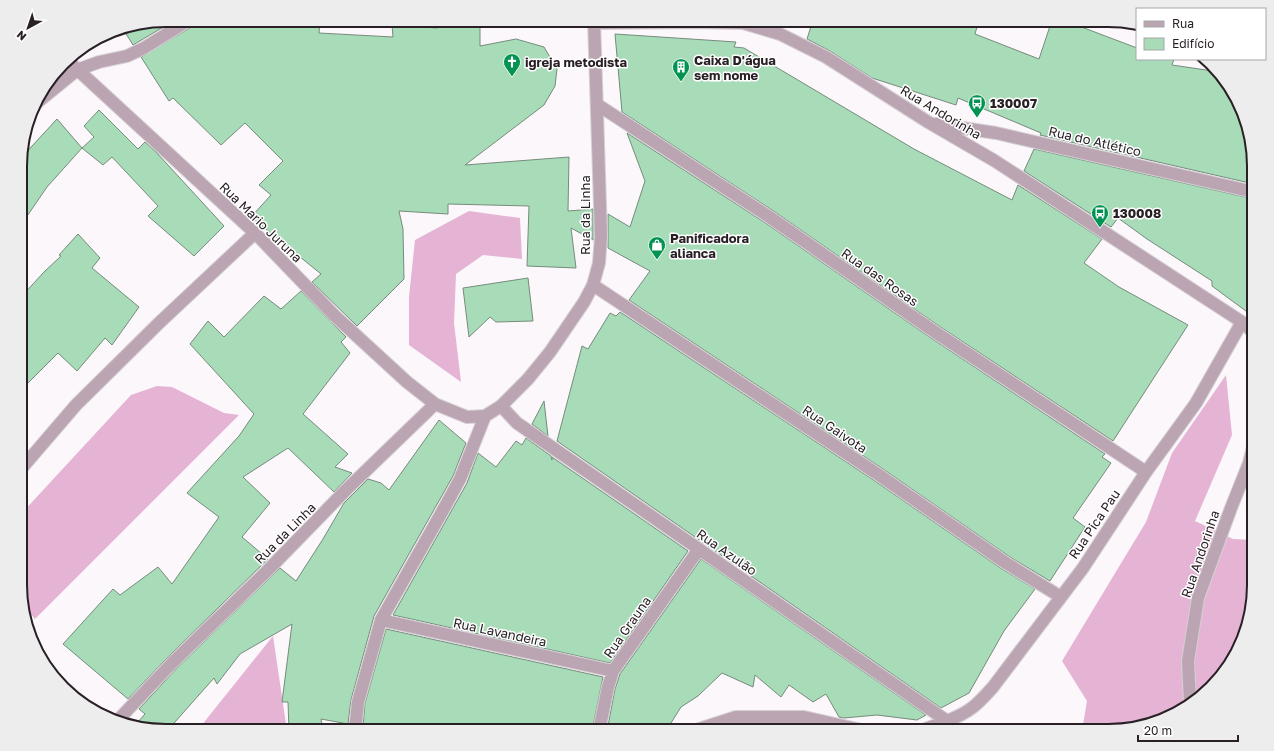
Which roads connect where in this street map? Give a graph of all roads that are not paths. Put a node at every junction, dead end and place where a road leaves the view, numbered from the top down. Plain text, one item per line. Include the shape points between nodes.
1 (178, 27) edge
2 (594, 27) edge
3 (756, 27) edge
4 (72, 64) edge
5 (77, 70) junction
6 (49, 93) edge
7 (598, 105) junction
8 (928, 122) junction
9 (1247, 190) edge
10 (255, 233) junction
11 (593, 285) junction
12 (1242, 322) junction
13 (1247, 327) edge
14 (435, 404) junction
15 (501, 406) junction
16 (485, 416) junction
17 (27, 462) edge
18 (1247, 467) edge
19 (1146, 472) junction
20 (699, 549) junction
21 (1061, 597) junction
22 (381, 620) junction
23 (613, 671) junction
24 (1190, 697) edge
25 (122, 716) edge
26 (947, 721) junction
27 (356, 724) edge
28 (600, 724) edge
29 (714, 724) edge
30 (835, 724) edge
31 (939, 724) edge

1 - 5 street via 126,56
2 - 7 street, Rua da Linha
3 - 8 street, Rua Andorinha via 780,34 826,57
4 - 5 street, Rua Mario Juruna
5 - 6 street
5 - 10 street, Rua Mario Juruna
7 - 11 street, Rua da Linha via 601,236 599,263
7 - 19 street, Rua das Rosas via 771,218 932,330
8 - 9 street, Rua do Atlético via 996,133
8 - 12 street, Rua Andorinha via 995,161
10 - 14 street, Rua Mario Juruna via 335,316
10 - 17 street via 76,405
11 - 15 street, Rua da Linha via 550,352
11 - 21 street, Rua Gaivota via 879,475 1006,563
12 - 13 street, Rua Andorinha
12 - 19 street, Rua Pica Pau via 1196,403
14 - 16 street via 467,417
14 - 25 street, Rua da Linha via 171,664
15 - 16 street, Rua da Linha
15 - 20 street, Rua Azulão via 516,423
16 - 22 street via 456,486
18 - 24 street, Rua Andorinha via 1198,598 1188,662
19 - 21 street, Rua Pica Pau
20 - 23 street, Rua Grauna
20 - 26 street, Rua Azulão
21 - 26 street, Rua Pica Pau via 979,703 964,715
22 - 23 street, Rua Lavandeira
22 - 27 street via 358,702
23 - 28 street, Rua Grauna
26 - 31 street, Rua Pica Pau
29 - 30 street via 736,717 804,717

